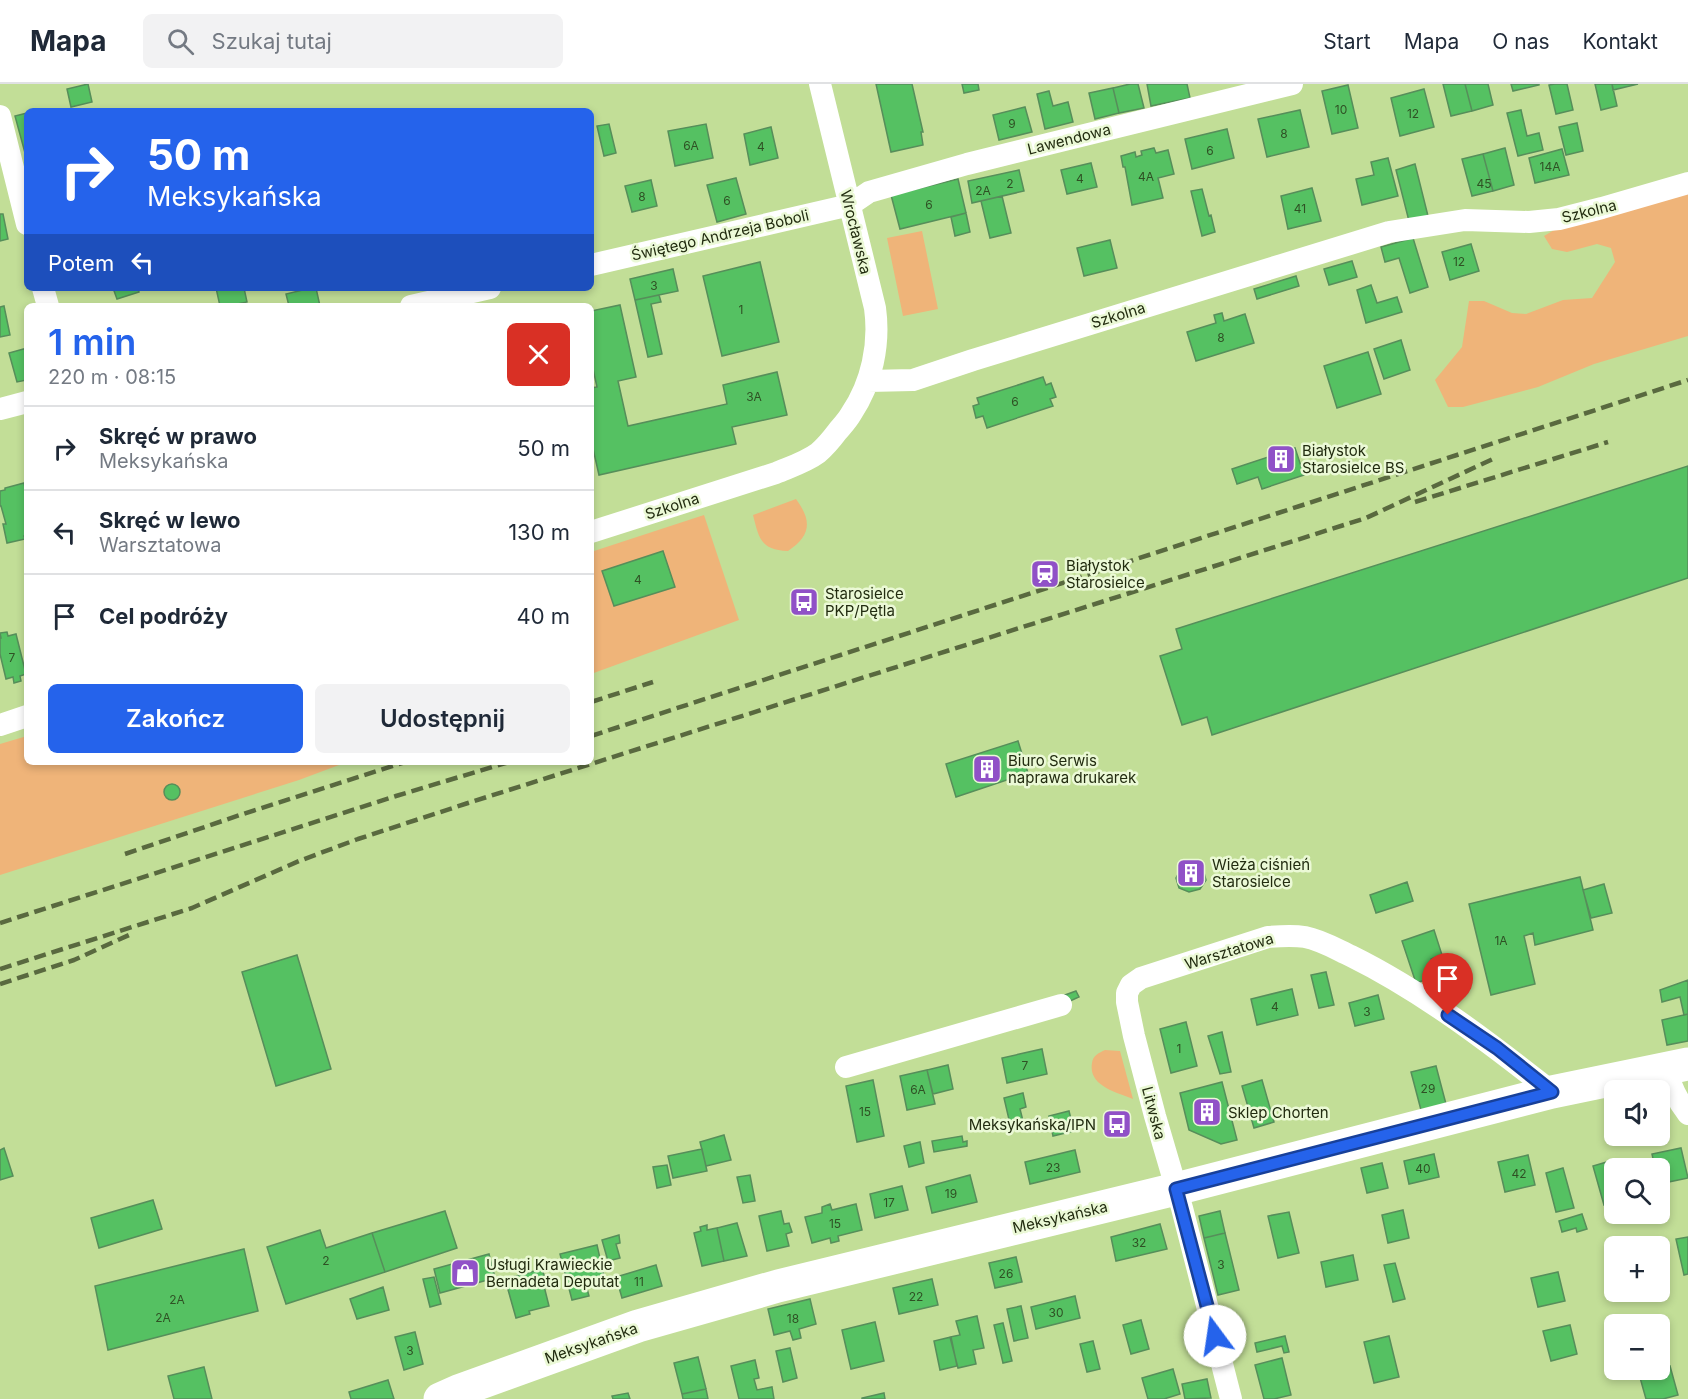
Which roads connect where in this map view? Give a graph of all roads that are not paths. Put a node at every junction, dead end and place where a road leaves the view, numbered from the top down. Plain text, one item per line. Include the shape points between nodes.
1 (820, 84) edge
2 (1292, 84) edge
3 (0, 116) edge
4 (8, 181) edge
5 (1688, 183) edge
6 (849, 205) junction
7 (24, 217) edge
8 (594, 264) edge
9 (477, 291) edge
10 (424, 303) edge
11 (868, 381) junction
12 (24, 403) edge
13 (0, 409) edge
14 (594, 531) edge
15 (24, 717) edge
16 (0, 725) edge
17 (1060, 1005) dead end
18 (1134, 1036) joint
19 (1677, 1066) edge
20 (846, 1067) dead end
21 (1552, 1092) junction
22 (1688, 1114) edge
23 (1176, 1189) junction
24 (440, 1399) edge
25 (1232, 1399) edge

1 - 6 street, Wrocławska
2 - 6 street, Lawendowa via 967,164 869,192
3 - 4 street
4 - 7 street
5 - 11 street, Szkolna via 1559,219 1465,220 1389,232 913,380
6 - 8 street, Świętego Andrzeja Boboli
6 - 11 street, Wrocławska via 875,308 875,351
9 - 10 street
11 - 14 street, Szkolna via 851,414 817,454 776,473
12 - 13 street
15 - 16 street
17 - 20 street
18 - 21 street, Warsztatowa via 1127,993 1141,978 1268,937 1306,937 1382,971 1497,1048
18 - 23 street, Litwska
19 - 21 street, Meksykańska
19 - 22 street via 1669,1081
21 - 23 street, Meksykańska
23 - 24 street, Meksykańska via 767,1289 638,1326
23 - 25 street, Litwska

